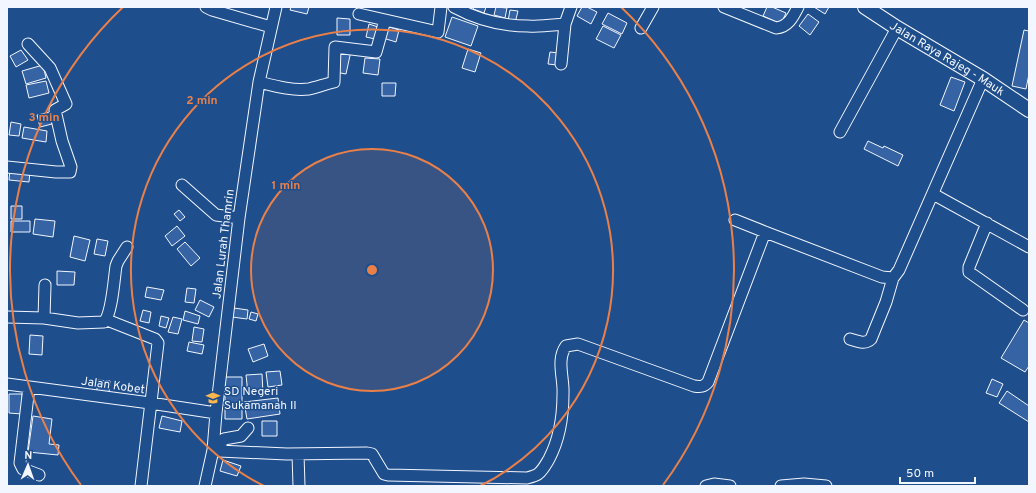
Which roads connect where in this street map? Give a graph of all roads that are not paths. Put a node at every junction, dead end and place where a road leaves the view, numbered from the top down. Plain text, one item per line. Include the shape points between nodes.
1 (206, 7) edge
2 (276, 7) edge
3 (441, 7) edge
4 (454, 7) edge
5 (571, 7) edge
6 (653, 7) edge
7 (724, 7) edge
8 (798, 7) edge
9 (865, 7) edge
10 (359, 14) dead end
11 (385, 20) junction
12 (565, 24) junction
13 (271, 27) junction
14 (641, 28) dead end
15 (897, 28) junction
16 (28, 44) dead end
17 (561, 64) dead end
18 (983, 79) junction
19 (259, 82) junction
20 (1029, 110) edge
21 (840, 132) dead end
22 (7, 167) edge
23 (182, 185) dead end
24 (933, 194) junction
25 (239, 218) junction
26 (735, 220) dead end
27 (987, 223) junction
28 (765, 232) junction
29 (127, 247) dead end
30 (1029, 247) edge
31 (893, 278) junction
32 (45, 285) dead end
33 (1023, 310) dead end
34 (7, 317) edge
35 (44, 318) junction
36 (107, 320) junction
37 (850, 339) dead end
38 (7, 384) edge
39 (29, 387) junction
40 (150, 403) junction
41 (216, 413) junction
42 (248, 428) dead end
43 (216, 451) junction
44 (298, 454) junction
45 (39, 474) dead end
46 (141, 486) edge
47 (205, 486) edge
48 (298, 486) edge
49 (706, 486) edge
50 (730, 486) edge
51 (781, 486) edge
52 (826, 486) edge

1 - 13 street
2 - 13 street, Jalan Lurah Thamrin
3 - 11 street via 438,32
4 - 12 street via 496,23 528,26
5 - 12 street
6 - 14 street
7 - 8 street via 776,28 786,25
9 - 15 main road, Jalan Raya Rajeg - Mauk
10 - 11 street
11 - 19 street via 376,52 336,47 334,82 309,89 295,89
12 - 17 street
13 - 19 street, Jalan Lurah Thamrin
15 - 18 main road, Jalan Raya Rajeg - Mauk
15 - 21 street
16 - 22 street via 47,63 66,104 55,110 71,167 70,172
18 - 20 main road, Jalan Raya Rajeg - Mauk
18 - 24 street
19 - 25 street, Jalan Lurah Thamrin
23 - 25 street via 216,215
24 - 27 street
24 - 31 street
25 - 41 street, Jalan Lurah Thamrin
26 - 28 street
27 - 30 street
27 - 33 street via 969,272
28 - 31 street via 882,277
28 - 44 street via 706,385 694,386 578,344 566,346 561,360 563,394 560,430 544,468 537,475 527,478 388,475 384,474 372,454
29 - 36 street via 116,266
31 - 37 street via 871,339 867,342
32 - 35 street
34 - 35 street
35 - 36 street via 93,323
36 - 40 street via 157,340
38 - 39 street, Jalan Kobet
39 - 40 street, Jalan Kobet
39 - 45 street via 20,463 23,469
40 - 41 street, Jalan Kobet
40 - 46 street
41 - 43 street, Jalan Lurah Thamrin
42 - 43 street via 242,436 224,439
43 - 44 street
43 - 47 street, Jalan Lurah Thamrin
44 - 48 street
49 - 50 street
51 - 52 street

